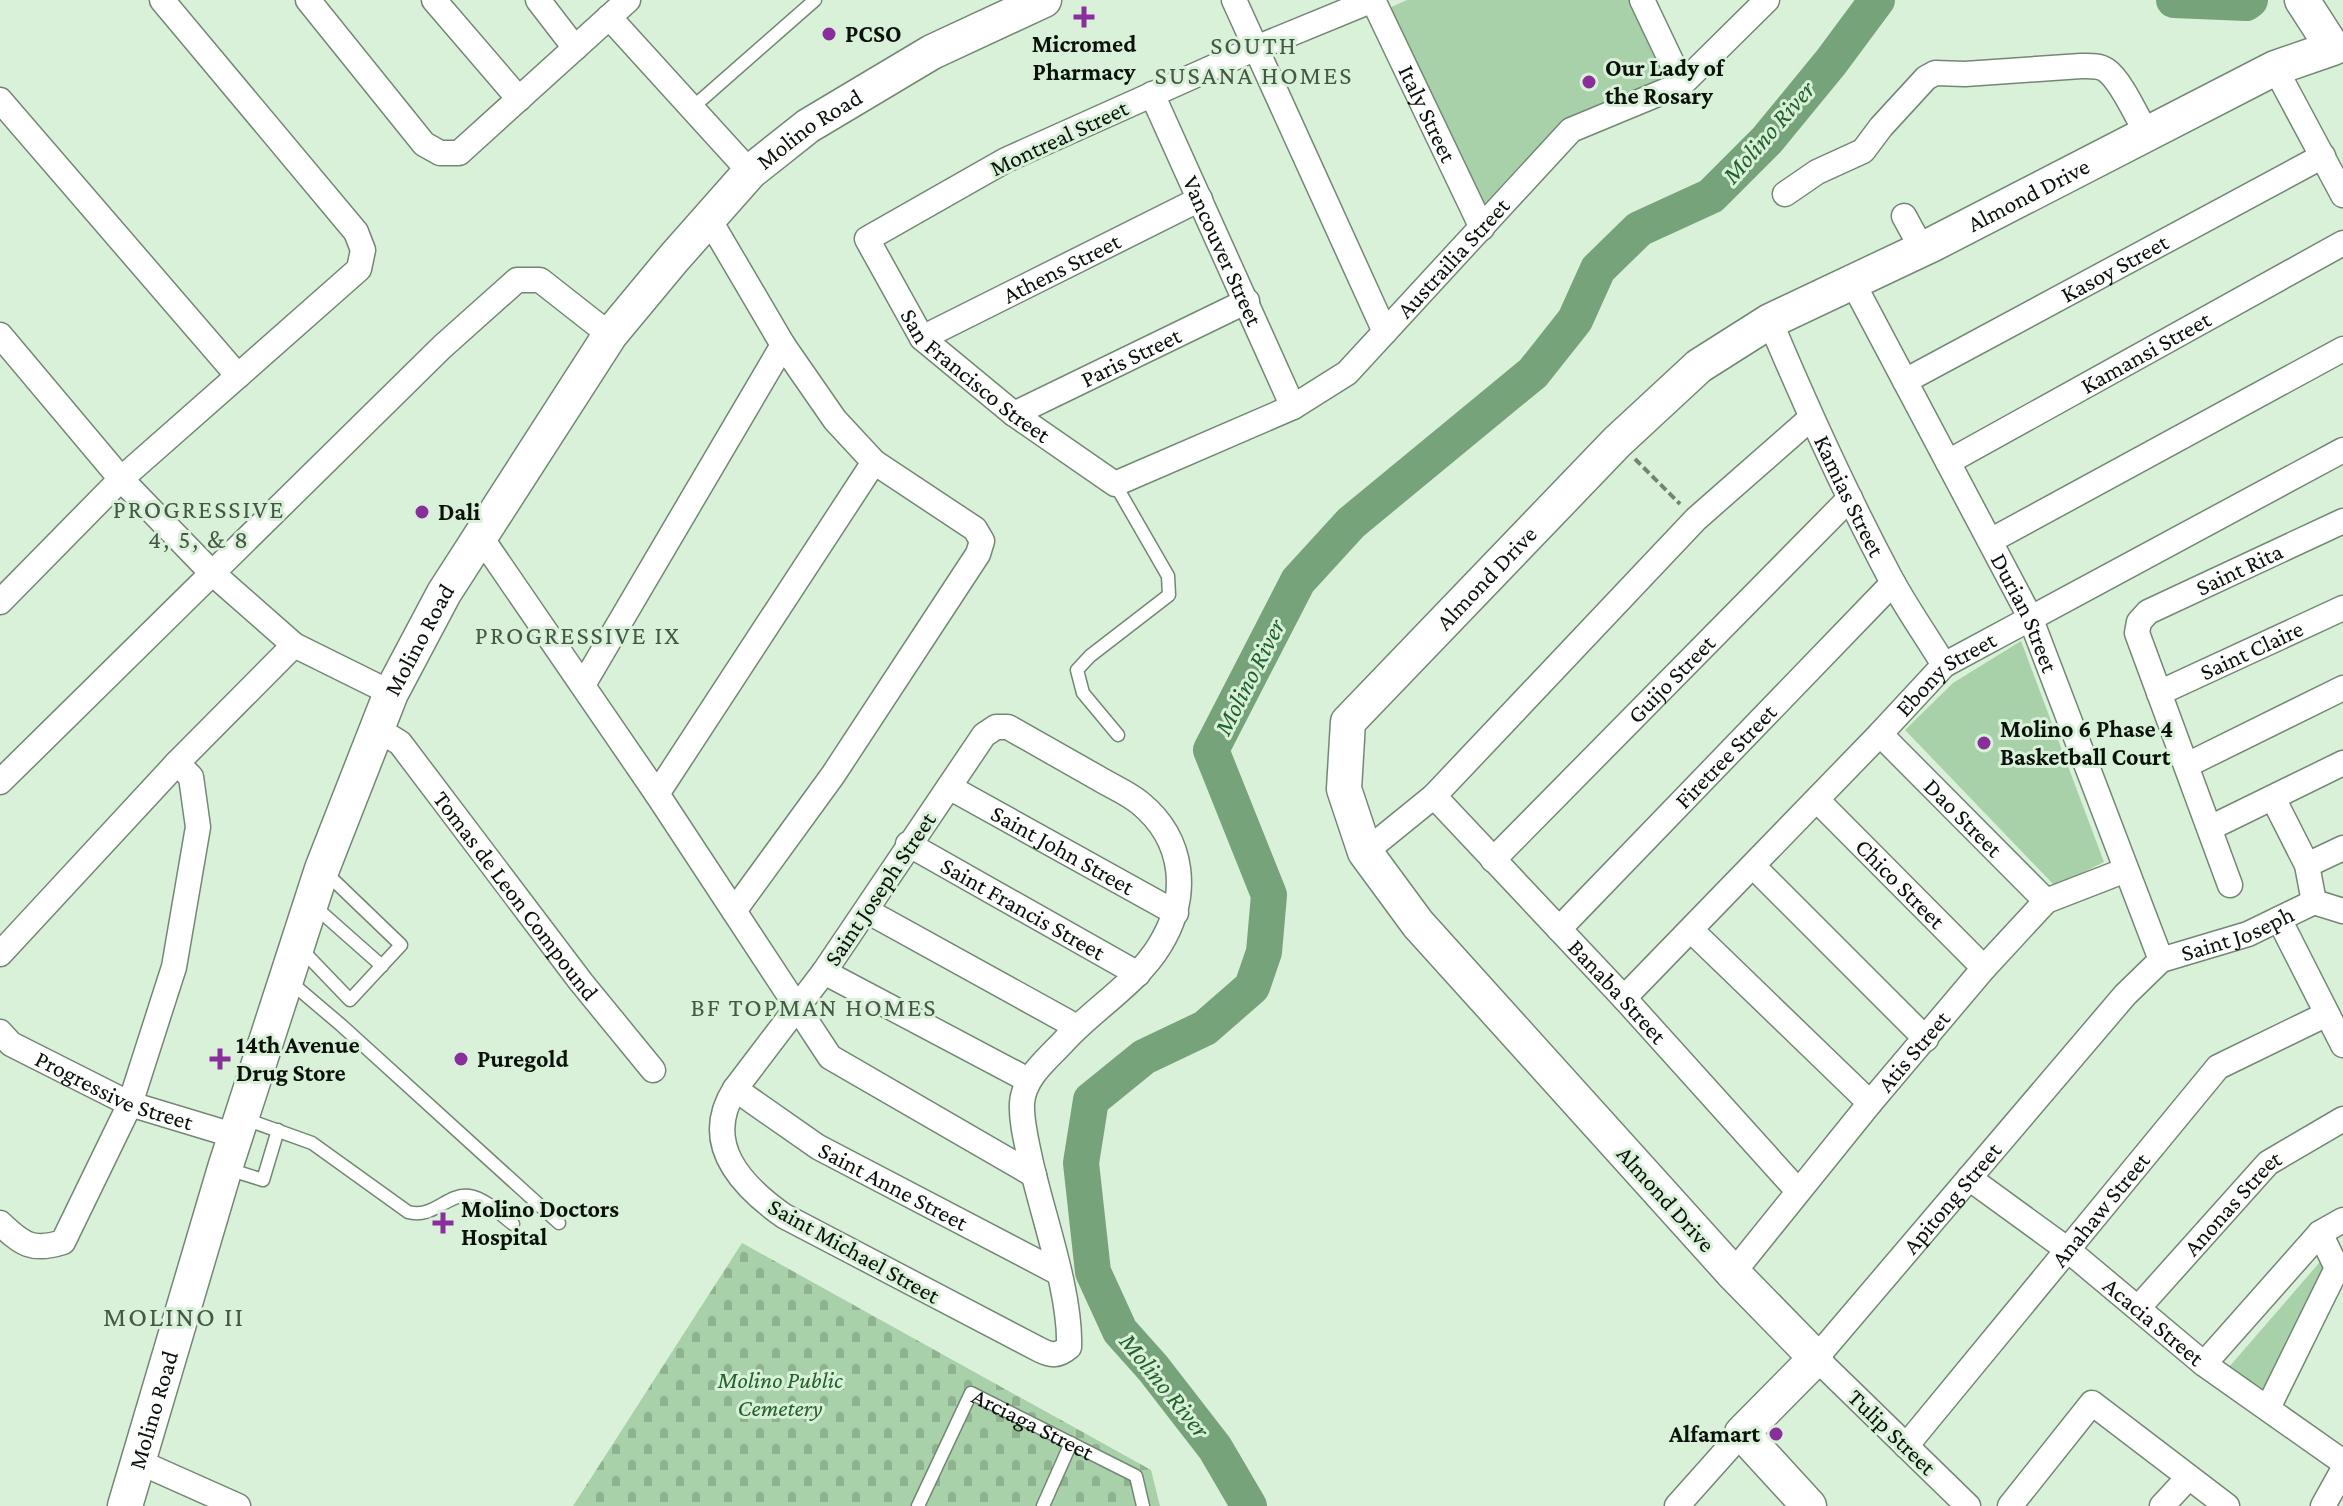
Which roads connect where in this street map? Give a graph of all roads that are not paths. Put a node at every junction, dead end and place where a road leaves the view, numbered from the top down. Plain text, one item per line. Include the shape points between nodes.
1 (162, 0) edge
2 (308, 0) edge
3 (434, 0) edge
4 (538, 0) edge
5 (628, 0) edge
6 (815, 0) edge
7 (1044, 0) edge
8 (1234, 0) edge
9 (1373, 0) edge
10 (1642, 0) edge
11 (1767, 0) edge
12 (2303, 2) edge
13 (609, 17) junction
14 (2338, 47) edge
15 (575, 48) junction
16 (1256, 48) junction
17 (2275, 68) junction
18 (1682, 84) junction
19 (1152, 94) junction
20 (519, 99) junction
21 (0, 100) edge
22 (692, 108) junction
23 (2147, 134) junction
24 (2323, 156) junction
25 (750, 172) junction
26 (1785, 194) dead end
27 (2343, 195) edge
28 (1200, 199) junction
29 (1904, 216) dead end
30 (709, 219) junction
31 (1482, 228) junction
32 (867, 239) joint
33 (2343, 243) edge
34 (1922, 249) junction
35 (1853, 283) junction
36 (1247, 301) junction
37 (1770, 321) junction
38 (1385, 332) junction
39 (610, 335) junction
40 (0, 336) edge
41 (922, 338) junction
42 (783, 345) junction
43 (2343, 349) edge
44 (238, 376) junction
45 (1905, 381) junction
46 (1293, 407) junction
47 (1014, 414) junction
48 (1811, 418) junction
49 (2343, 450) edge
50 (874, 462) junction
51 (1948, 462) junction
52 (121, 479) junction
53 (1115, 484) junction
54 (1850, 498) junction
55 (2343, 521) edge
56 (480, 536) junction
57 (1990, 541) junction
58 (211, 572) junction
59 (1893, 583) junction
60 (0, 602) edge
61 (2343, 608) edge
62 (2030, 617) junction
63 (294, 645) junction
64 (1944, 665) junction
65 (583, 685) junction
66 (2343, 688) edge
67 (391, 693) junction
68 (2159, 693) junction
69 (376, 728) junction
70 (1880, 734) junction
71 (1118, 735) dead end
72 (177, 763) junction
73 (2343, 763) edge
74 (2187, 765) junction
75 (0, 782) edge
76 (949, 787) junction
77 (657, 794) junction
78 (1434, 796) junction
79 (2273, 798) junction
80 (1817, 800) junction
81 (2210, 828) junction
82 (908, 844) junction
83 (2343, 848) edge
84 (1365, 852) junction
85 (1493, 860) junction
86 (2307, 865) junction
87 (1753, 866) junction
88 (322, 869) junction
89 (2126, 870) junction
90 (2230, 885) dead end
91 (2046, 901) junction
92 (2314, 902) junction
93 (310, 903) junction
94 (734, 911) junction
95 (867, 911) junction
96 (2343, 911) edge
97 (1176, 913) junction
98 (2279, 919) junction
99 (1559, 929) junction
100 (1691, 930) junction
101 (298, 946) junction
102 (0, 954) edge
103 (2161, 960) junction
104 (382, 966) junction
105 (1984, 968) junction
106 (824, 972) junction
107 (1138, 974) junction
108 (285, 978) junction
109 (1624, 998) junction
110 (798, 1008) junction
111 (2327, 1014) junction
112 (1077, 1027) junction
113 (0, 1032) edge
114 (1926, 1039) junction
115 (2343, 1045) edge
116 (653, 1070) dead end
117 (1028, 1080) junction
118 (735, 1089) junction
119 (1870, 1103) junction
120 (130, 1104) junction
121 (2343, 1119) edge
122 (239, 1127) junction
123 (278, 1130) junction
124 (225, 1168) junction
125 (1034, 1175) junction
126 (1969, 1178) junction
127 (1798, 1191) junction
128 (2343, 1220) edge
129 (0, 1223) edge
130 (559, 1223) dead end
131 (513, 1224) dead end
132 (2320, 1233) junction
133 (2068, 1250) junction
134 (1059, 1273) junction
135 (1733, 1273) junction
136 (2139, 1307) junction
137 (1816, 1358) junction
138 (2204, 1364) junction
139 (2268, 1408) junction
140 (1742, 1433) junction
141 (1071, 1443) junction
142 (1906, 1446) junction
143 (137, 1461) junction
144 (2343, 1462) edge
145 (2343, 1470) edge
146 (2188, 1478) junction
147 (125, 1506) edge
148 (238, 1506) edge
149 (918, 1506) edge
150 (1043, 1506) edge
151 (1143, 1506) edge
152 (1677, 1506) edge
153 (1809, 1506) edge
154 (1968, 1506) edge
155 (2010, 1506) edge
156 (2162, 1506) edge
157 (2227, 1506) edge
158 (2323, 1506) edge

1 - 44 street via 356,232 363,250 359,269
2 - 20 street via 424,144 440,153 459,153
3 - 20 street
4 - 15 street
5 - 13 street
6 - 22 lane
7 - 25 street, Molino Road via 932,52 808,126
8 - 16 street
9 - 16 street, Montreal Street
9 - 31 street, Italy Street
10 - 18 street
11 - 18 street, Austrailia Street
12 - 14 street
13 - 15 street
13 - 22 street
14 - 17 street, Almond Drive
15 - 20 street
16 - 19 street, Montreal Street
16 - 38 street
17 - 23 street, Almond Drive
17 - 24 street
18 - 31 street, Austrailia Street via 1571,130
19 - 28 street, Vancouver Street
19 - 32 street, Montreal Street via 1006,160
21 - 44 street
22 - 25 street
23 - 26 street via 2118,84 2099,67 1935,73 1863,151
23 - 34 street, Almond Drive
24 - 27 street
24 - 45 street, Kasoy Street
25 - 30 street, Molino Road
28 - 36 street, Vancouver Street
28 - 41 street, Athens Street
29 - 34 street
30 - 39 street, Molino Road
30 - 42 street
31 - 38 street, Austrailia Street
32 - 41 street, San Francisco Street
33 - 51 street, Kamansi Street
34 - 35 street, Almond Drive
35 - 37 street, Almond Drive
35 - 45 street, Durian Street
36 - 46 street, Vancouver Street
36 - 47 street, Paris Street
37 - 48 street, Kamias Street
37 - 84 street, Almond Drive via 1699,366 1617,442 1348,722 1344,789
38 - 46 street, Austrailia Street via 1347,373
39 - 56 street, Molino Road
39 - 58 street via 540,280 517,280
40 - 52 street
41 - 47 street, San Francisco Street
42 - 50 street via 835,420
42 - 65 street
43 - 57 street
44 - 52 street
45 - 51 street, Durian Street
46 - 53 street, Austrailia Street
47 - 53 street, San Francisco Street
48 - 54 street, Kamias Street
48 - 78 street via 1696,519
49 - 62 street, Ebony Street
50 - 77 street
50 - 94 street via 975,529 982,541 978,554 833,775
51 - 57 street, Durian Street
52 - 58 street
52 - 60 street
53 - 71 lane via 1168,576 1169,595 1077,670 1083,693
54 - 59 street, Kamias Street
54 - 85 street, Guijo Street
55 - 68 street, Saint Rita via 2148,612 2137,633
56 - 65 street
56 - 67 street, Molino Road
57 - 62 street, Durian Street
58 - 63 street
58 - 75 street
59 - 64 street, Kamias Street
59 - 99 street, Firetree Street
61 - 68 street, Saint Claire
62 - 64 street, Ebony Street
62 - 89 street, Durian Street
63 - 67 street
63 - 72 street
64 - 70 street, Ebony Street
65 - 77 street
66 - 74 street
67 - 69 street, Molino Road
68 - 74 street
69 - 88 street, Molino Road
69 - 116 street, Tomas de Leon Compound via 400,743
70 - 80 street, Ebony Street
70 - 91 street, Dao Street
72 - 102 street
72 - 120 street via 191,777 198,827 174,967
73 - 79 street
74 - 81 street
76 - 82 street, Saint Joseph Street
76 - 97 street, Saint John Street
76 - 97 street, Saint Joseph Street via 984,735 1008,727 1139,802 1159,822 1175,848
77 - 94 street
78 - 84 street
78 - 85 street, Banaba Street
79 - 81 street
79 - 86 street, Saint Joseph
80 - 87 street, Ebony Street
80 - 105 street, Chico Street
81 - 90 street
82 - 95 street, Saint Joseph Street
82 - 107 street, Saint Francis Street
83 - 86 street
84 - 135 street, Almond Drive via 1418,924
85 - 99 street, Banaba Street
86 - 92 street, Saint Joseph
87 - 100 street, Ebony Street
87 - 114 street
88 - 93 street, Molino Road
88 - 104 lane via 401,945
89 - 91 street, Atis Street
89 - 103 street, Durian Street
91 - 105 street, Atis Street
92 - 96 street, Saint Joseph
92 - 98 street, Saint Joseph
93 - 101 street, Molino Road
93 - 104 lane
94 - 110 street
95 - 106 street, Saint Joseph Street
95 - 112 street
97 - 107 street
98 - 103 street, Saint Joseph
98 - 111 street
99 - 109 street, Banaba Street
100 - 109 street, Ebony Street
100 - 119 street
101 - 104 lane via 350,1000
101 - 108 street, Molino Road
103 - 126 street, Apitong Street
105 - 114 street, Atis Street
106 - 110 street, Saint Joseph Street
106 - 117 street
107 - 112 street
108 - 122 street, Molino Road
108 - 130 lane
109 - 127 street, Banaba Street
110 - 118 street, Saint Joseph Street
110 - 125 street via 830,1057
111 - 115 street
111 - 133 street, Anahaw Street via 2218,1067
112 - 117 street
113 - 120 street, Progressive Street via 11,1044
114 - 119 street, Atis Street
117 - 125 street via 1022,1103
118 - 134 street, Saint Anne Street via 818,1147
118 - 134 street, Saint Michael Street via 724,1106 720,1135 755,1196 784,1216 1050,1355 1069,1347
119 - 127 street, Atis Street
120 - 122 street, Progressive Street
120 - 129 street via 63,1242 43,1248 20,1242
121 - 136 street, Anonas Street via 2268,1163
122 - 123 lane
122 - 124 street, Molino Road
123 - 124 lane via 263,1180
123 - 131 lane via 312,1143 408,1212 432,1211 468,1196
124 - 143 street, Molino Road
125 - 134 street
126 - 133 street, Acacia Street
126 - 137 street, Apitong Street
127 - 135 street, Atis Street
128 - 132 street
132 - 138 street
132 - 139 street via 2337,1268
133 - 136 street, Acacia Street
133 - 142 street, Anahaw Street
135 - 137 street, Almond Drive
136 - 138 street, Acacia Street
137 - 140 street, Apitong Street
137 - 142 street, Tulip Street
138 - 139 street, Acacia Street
139 - 144 street, Acacia Street
140 - 152 street
140 - 153 street
141 - 149 lane, Arciaga Street via 971,1393
141 - 150 lane
141 - 151 lane, Arciaga Street via 1136,1476
142 - 154 street, Tulip Street
143 - 147 street, Molino Road
143 - 148 street
145 - 158 street
146 - 155 street via 2092,1403
146 - 156 street
146 - 157 street

